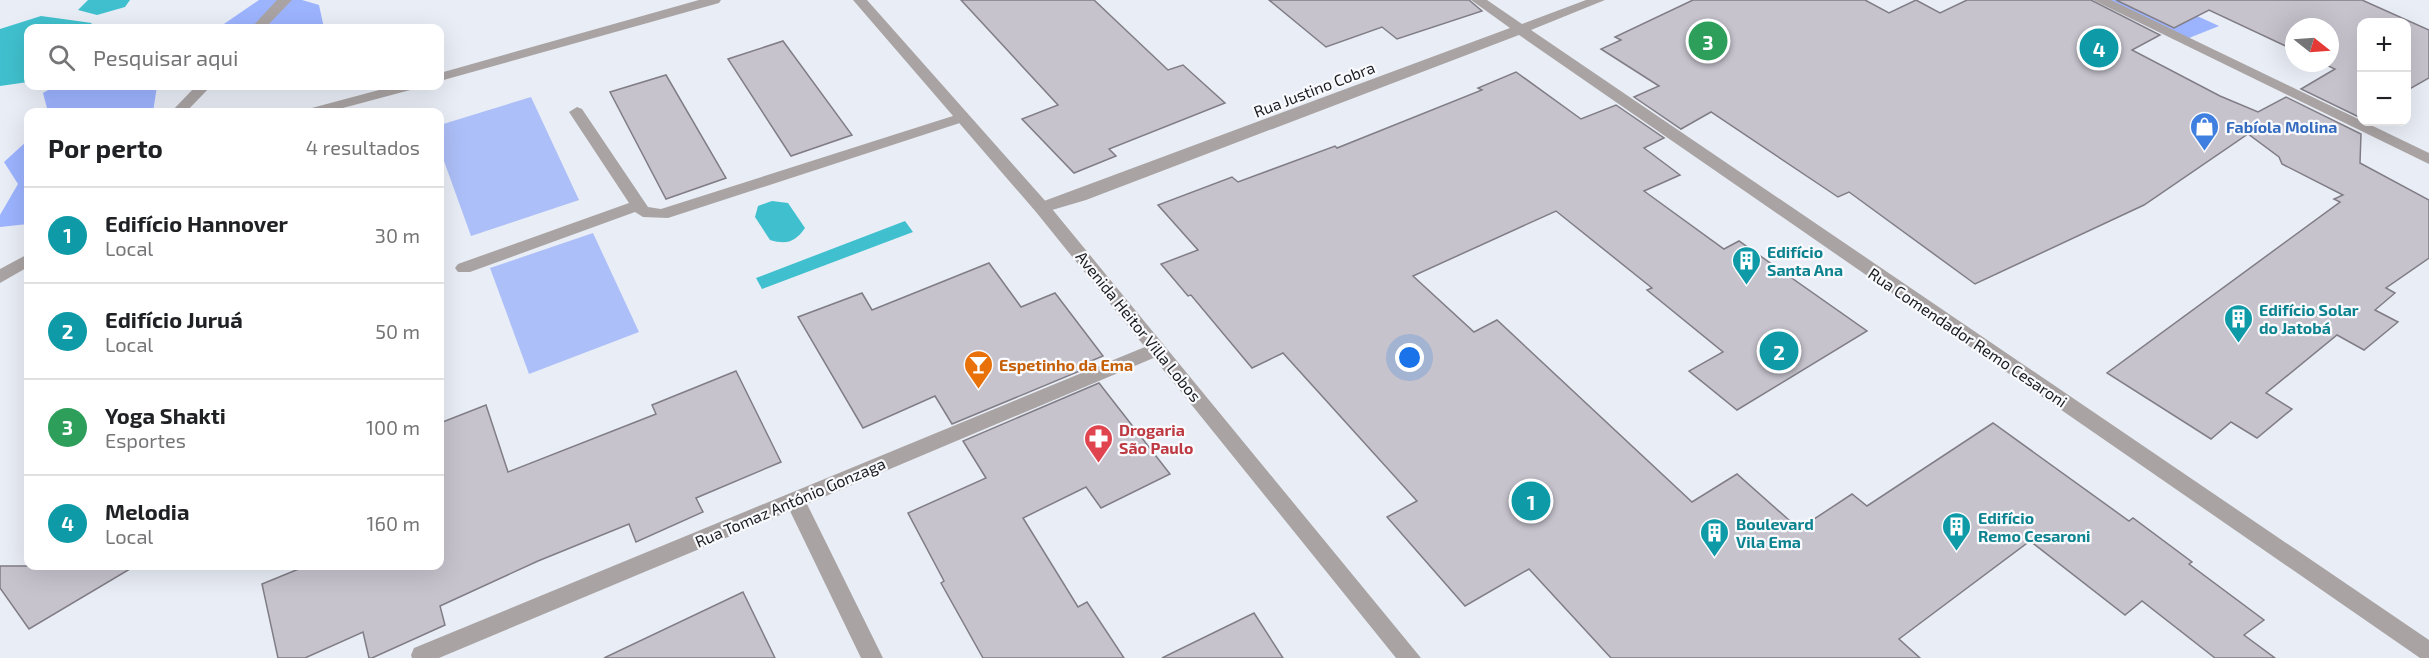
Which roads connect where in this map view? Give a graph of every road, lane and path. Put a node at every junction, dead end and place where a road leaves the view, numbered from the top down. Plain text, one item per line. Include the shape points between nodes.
1 (285, 0) edge
2 (714, 0) edge
3 (860, 0) edge
4 (1478, 0) edge
5 (1598, 0) edge
6 (2100, 0) edge
7 (262, 24) edge
8 (1521, 30) junction
9 (444, 76) edge
10 (200, 90) edge
11 (395, 90) edge
12 (182, 108) edge
13 (328, 108) edge
14 (578, 112) dead end
15 (961, 118) junction
16 (2429, 159) edge
17 (639, 205) junction
18 (1042, 208) junction
19 (24, 262) edge
20 (464, 268) dead end
21 (0, 277) edge
22 (1157, 349) junction
23 (795, 500) junction
24 (2429, 652) edge
25 (422, 655) dead end
26 (872, 658) edge
27 (1410, 658) edge

1 - 7 street
2 - 9 street
3 - 15 street, Avenida Heitor Villa Lobos
4 - 8 street, Rua Comendador Remo Cesaroni
5 - 8 street, Rua Justino Cobra
6 - 16 street
8 - 18 street, Rua Justino Cobra
8 - 24 street, Rua Comendador Remo Cesaroni
10 - 12 street
11 - 13 street
14 - 17 street
15 - 17 street via 662,214 643,212
15 - 18 street, Avenida Heitor Villa Lobos
17 - 20 street
18 - 22 street, Avenida Heitor Villa Lobos
19 - 21 street
22 - 23 street, Rua Tomaz António Gonzaga
22 - 27 street, Avenida Heitor Villa Lobos
23 - 25 street, Rua Tomaz António Gonzaga
23 - 26 street

